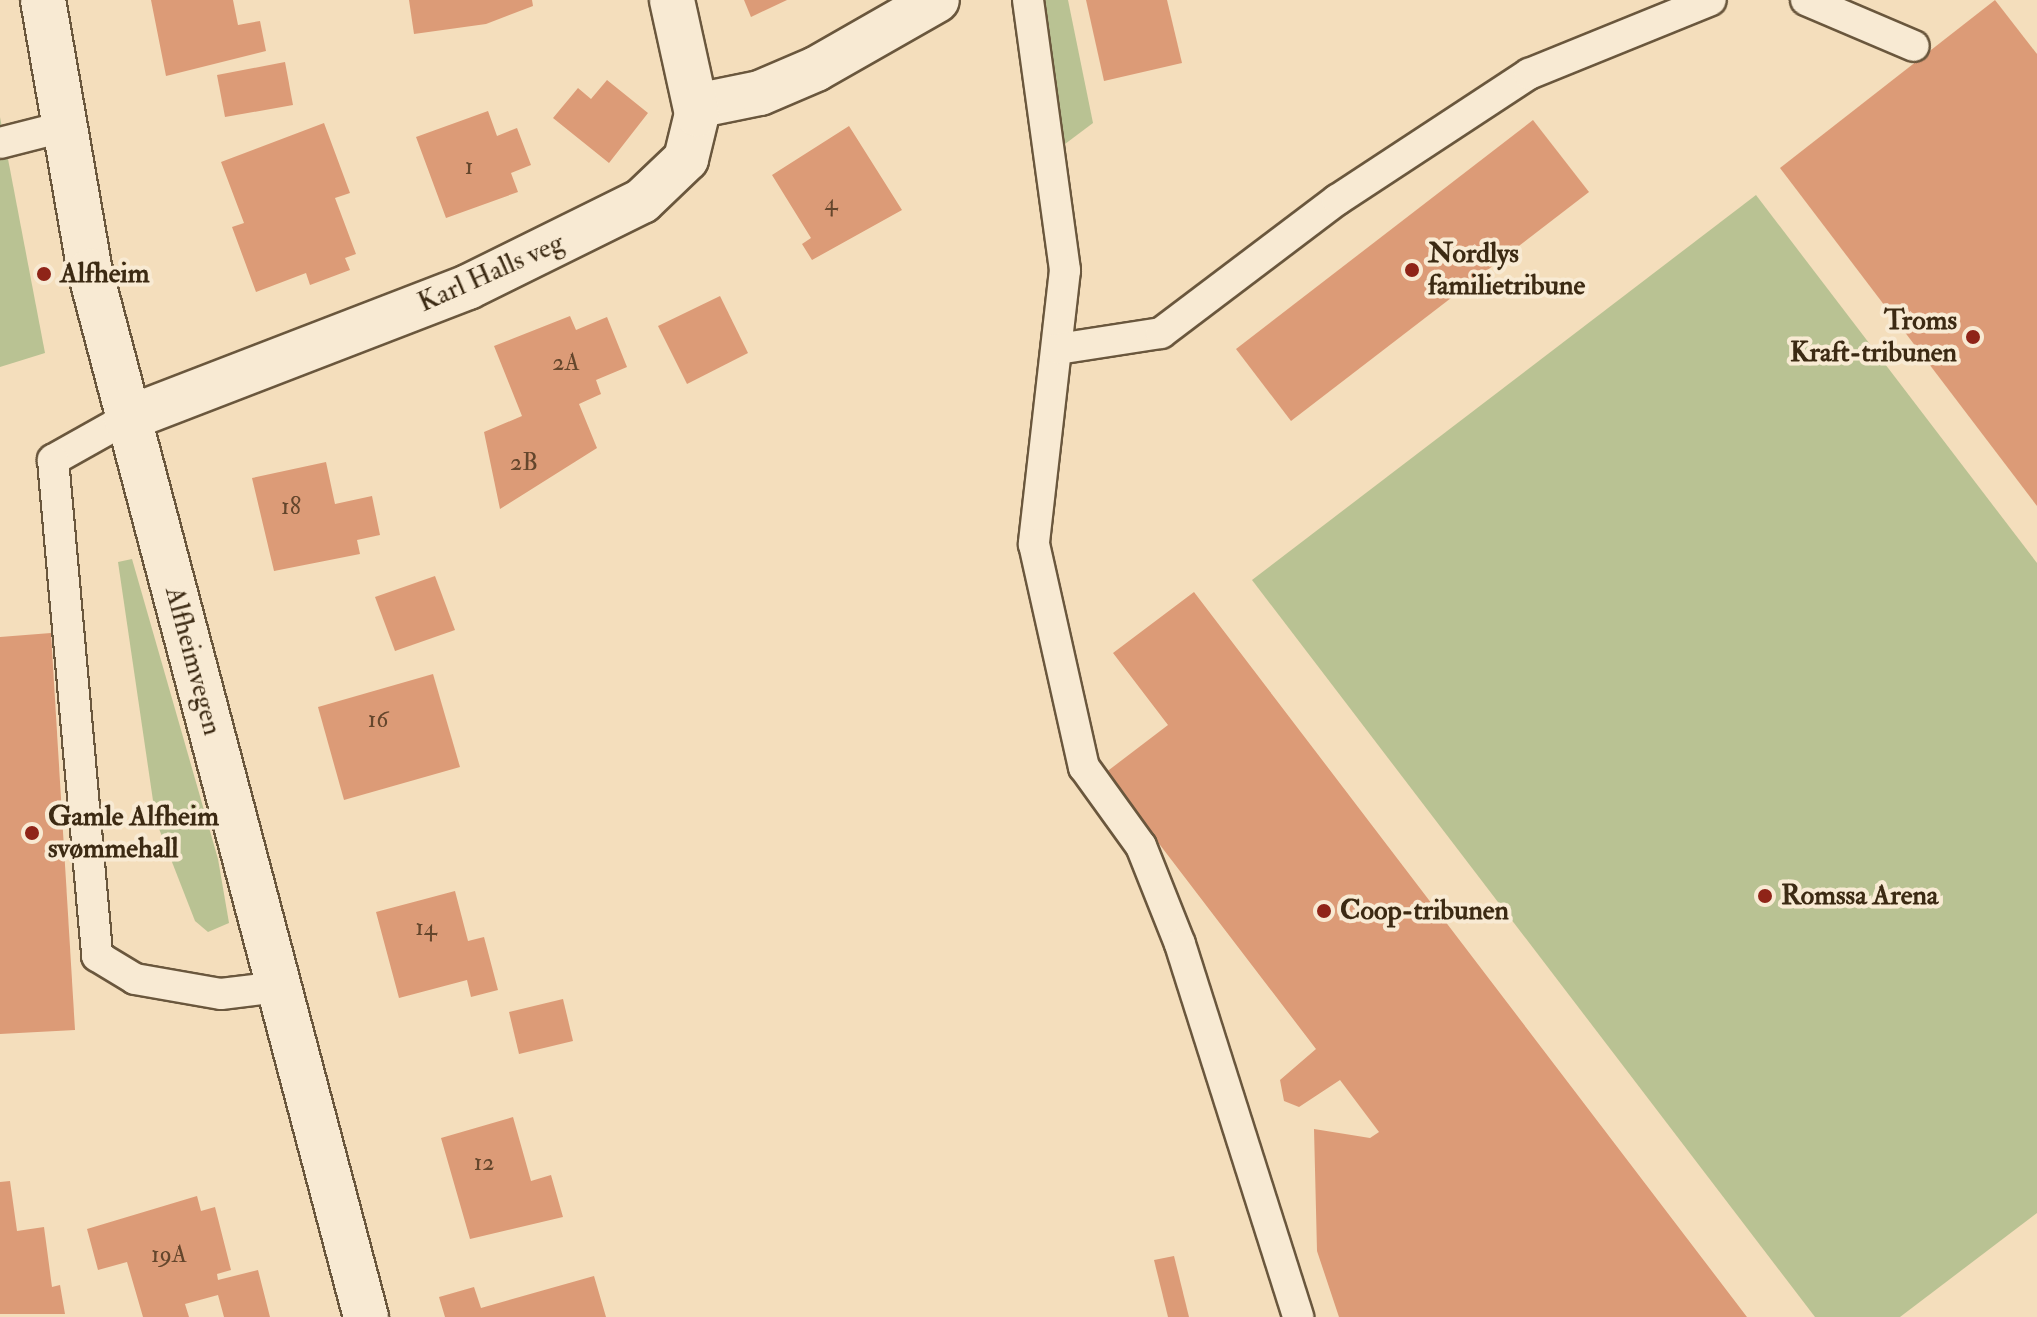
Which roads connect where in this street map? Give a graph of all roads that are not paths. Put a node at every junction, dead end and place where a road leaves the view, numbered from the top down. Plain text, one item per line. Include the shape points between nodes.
1 (43, 0) edge
2 (672, 0) edge
3 (937, 0) edge
4 (1028, 0) edge
5 (1711, 0) edge
6 (1806, 0) edge
7 (1914, 46) dead end
8 (696, 106) junction
9 (63, 127) junction
10 (0, 143) edge
11 (1058, 349) junction
12 (126, 419) junction
13 (278, 987) junction
14 (366, 1317) edge
15 (1298, 1317) edge

1 - 9 street, Alfheimvegen
2 - 8 street, Karl Halls veg
3 - 8 street via 816,69 760,93
4 - 11 lane via 1064,250
5 - 11 lane via 1529,74 1337,200 1161,333
6 - 7 lane
8 - 12 street, Karl Halls veg via 686,159 628,209 468,287
9 - 10 lane
9 - 12 street, Alfheimvegen
11 - 15 lane via 1034,544 1084,767 1141,846 1180,944
12 - 13 street, Alfheimvegen
12 - 13 lane via 53,460 97,956 135,979 207,992
13 - 14 street, Alfheimvegen

